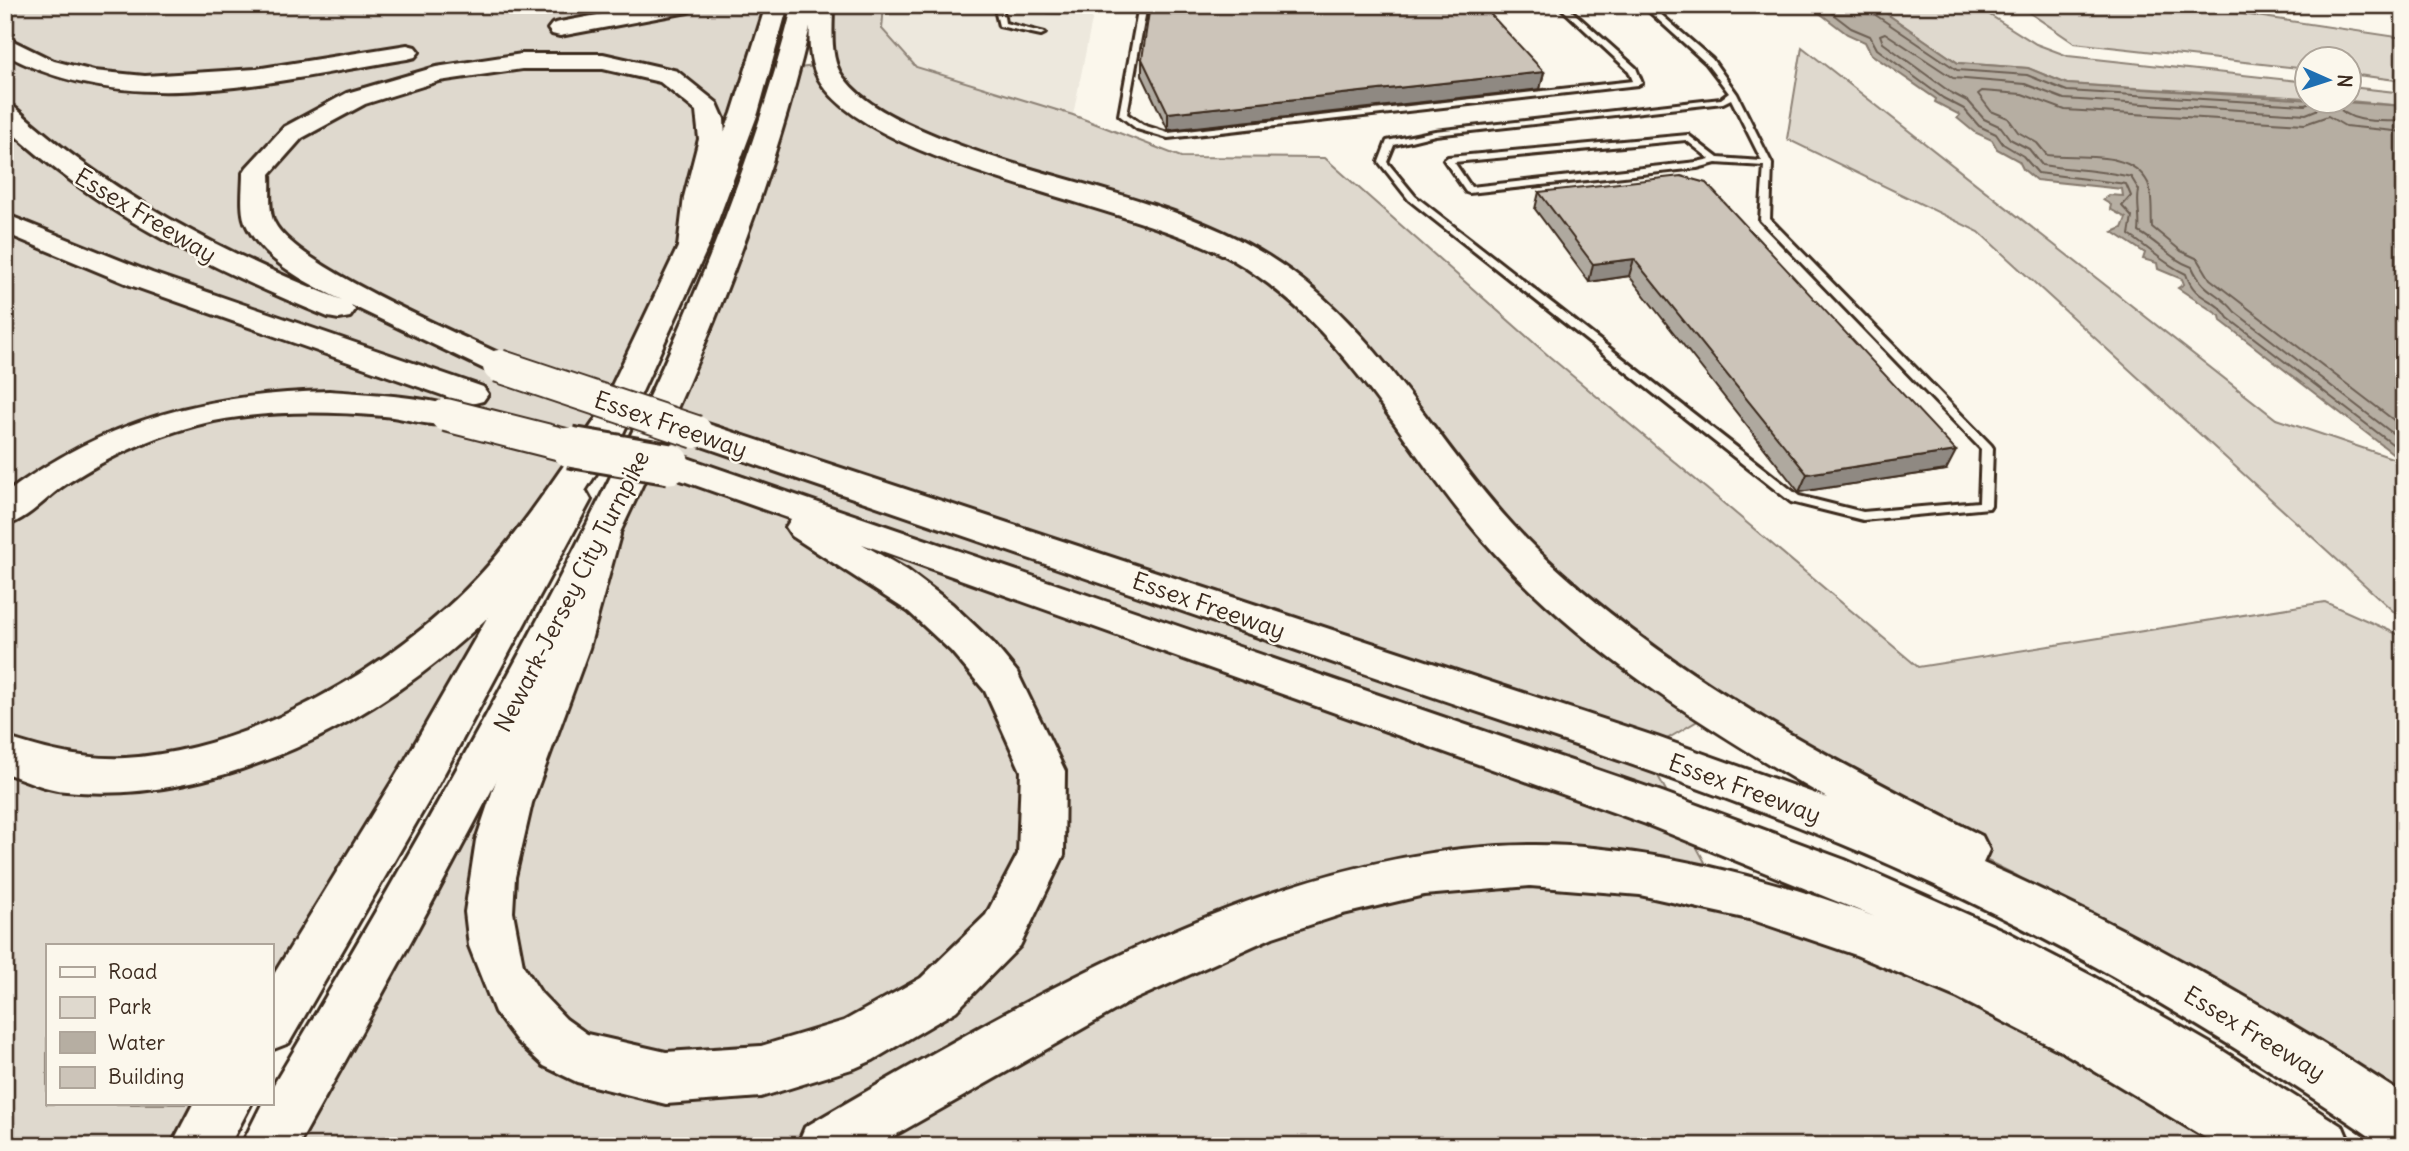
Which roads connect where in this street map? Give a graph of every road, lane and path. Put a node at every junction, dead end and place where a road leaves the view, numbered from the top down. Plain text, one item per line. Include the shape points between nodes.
1 (688, 5) edge
2 (777, 5) edge
3 (804, 5) edge
4 (822, 5) edge
5 (998, 5) edge
6 (1143, 5) edge
7 (1562, 5) edge
8 (1646, 5) edge
9 (533, 33) dead end
10 (1041, 33) dead end
11 (5, 44) edge
12 (425, 49) dead end
13 (1734, 94) junction
14 (5, 112) edge
15 (1716, 160) junction
16 (1768, 164) junction
17 (5, 223) edge
18 (693, 247) junction
19 (499, 366) junction
20 (459, 404) junction
21 (617, 414) junction
22 (767, 476) junction
23 (5, 513) edge
24 (601, 535) junction
25 (5, 755) edge
26 (2204, 1001) junction
27 (273, 1023) edge
28 (223, 1106) edge
29 (2404, 1127) edge
30 (198, 1146) edge
31 (268, 1146) edge
32 (824, 1146) edge
33 (2269, 1146) edge
34 (2324, 1146) edge

1 - 9 main road
2 - 18 main road, Newark-Jersey City Turnpike via 745,113
3 - 24 main road, Newark-Jersey City Turnpike via 775,119 730,247 660,414
4 - 26 main road via 822,48 828,73 861,111 950,151 1190,228 1275,273 1350,343 1504,540 1598,624 1778,748 1892,813 2016,875
5 - 10 lane via 1002,24
6 - 7 lane via 1123,115 1140,127 1168,136 1638,83 1633,70
8 - 13 lane via 1709,61
11 - 12 main road via 28,59 67,73 154,83 218,79
13 - 16 lane
13 - 16 lane via 1723,101 1435,133 1390,143 1383,162 1412,198 1795,499 1863,516 1985,505 1987,448 1765,220
14 - 19 main road, Essex Freeway via 79,178 177,238 338,309
15 - 15 lane via 1688,137 1448,160 1469,190
15 - 16 lane
17 - 20 main road, Essex Freeway
18 - 19 main road via 699,190 713,146 712,122 704,99 689,82 643,57 566,44 456,55 370,82 301,122 272,150 255,179 254,209 272,239 335,286
18 - 21 main road, Newark-Jersey City Turnpike
19 - 22 main road, Essex Freeway, bridge
20 - 22 main road, Essex Freeway, bridge via 557,445
20 - 23 main road via 266,401 224,408 104,449 43,484
21 - 25 main road via 506,570 475,605 408,662 341,704 244,749 159,771 86,775 43,769
21 - 27 main road, Newark-Jersey City Turnpike via 473,683
22 - 24 main road via 833,546 896,582 943,619 1009,693 1031,735 1045,783 1040,857 1019,909 987,960 915,1025 854,1057 789,1078 726,1090 697,1090 618,1076 566,1051 547,1036 514,995 501,970 490,921 501,839 564,660
22 - 26 main road, Essex Freeway via 1644,751 1849,826 2050,916
22 - 34 main road, Essex Freeway via 1834,878 1989,947 2076,993
24 - 31 main road, Newark-Jersey City Turnpike via 456,813
26 - 29 main road, Essex Freeway
28 - 30 main road
32 - 33 main road via 1046,1020 1227,933 1374,885 1468,867 1542,864 1639,874 1729,892 1903,952 2092,1041

